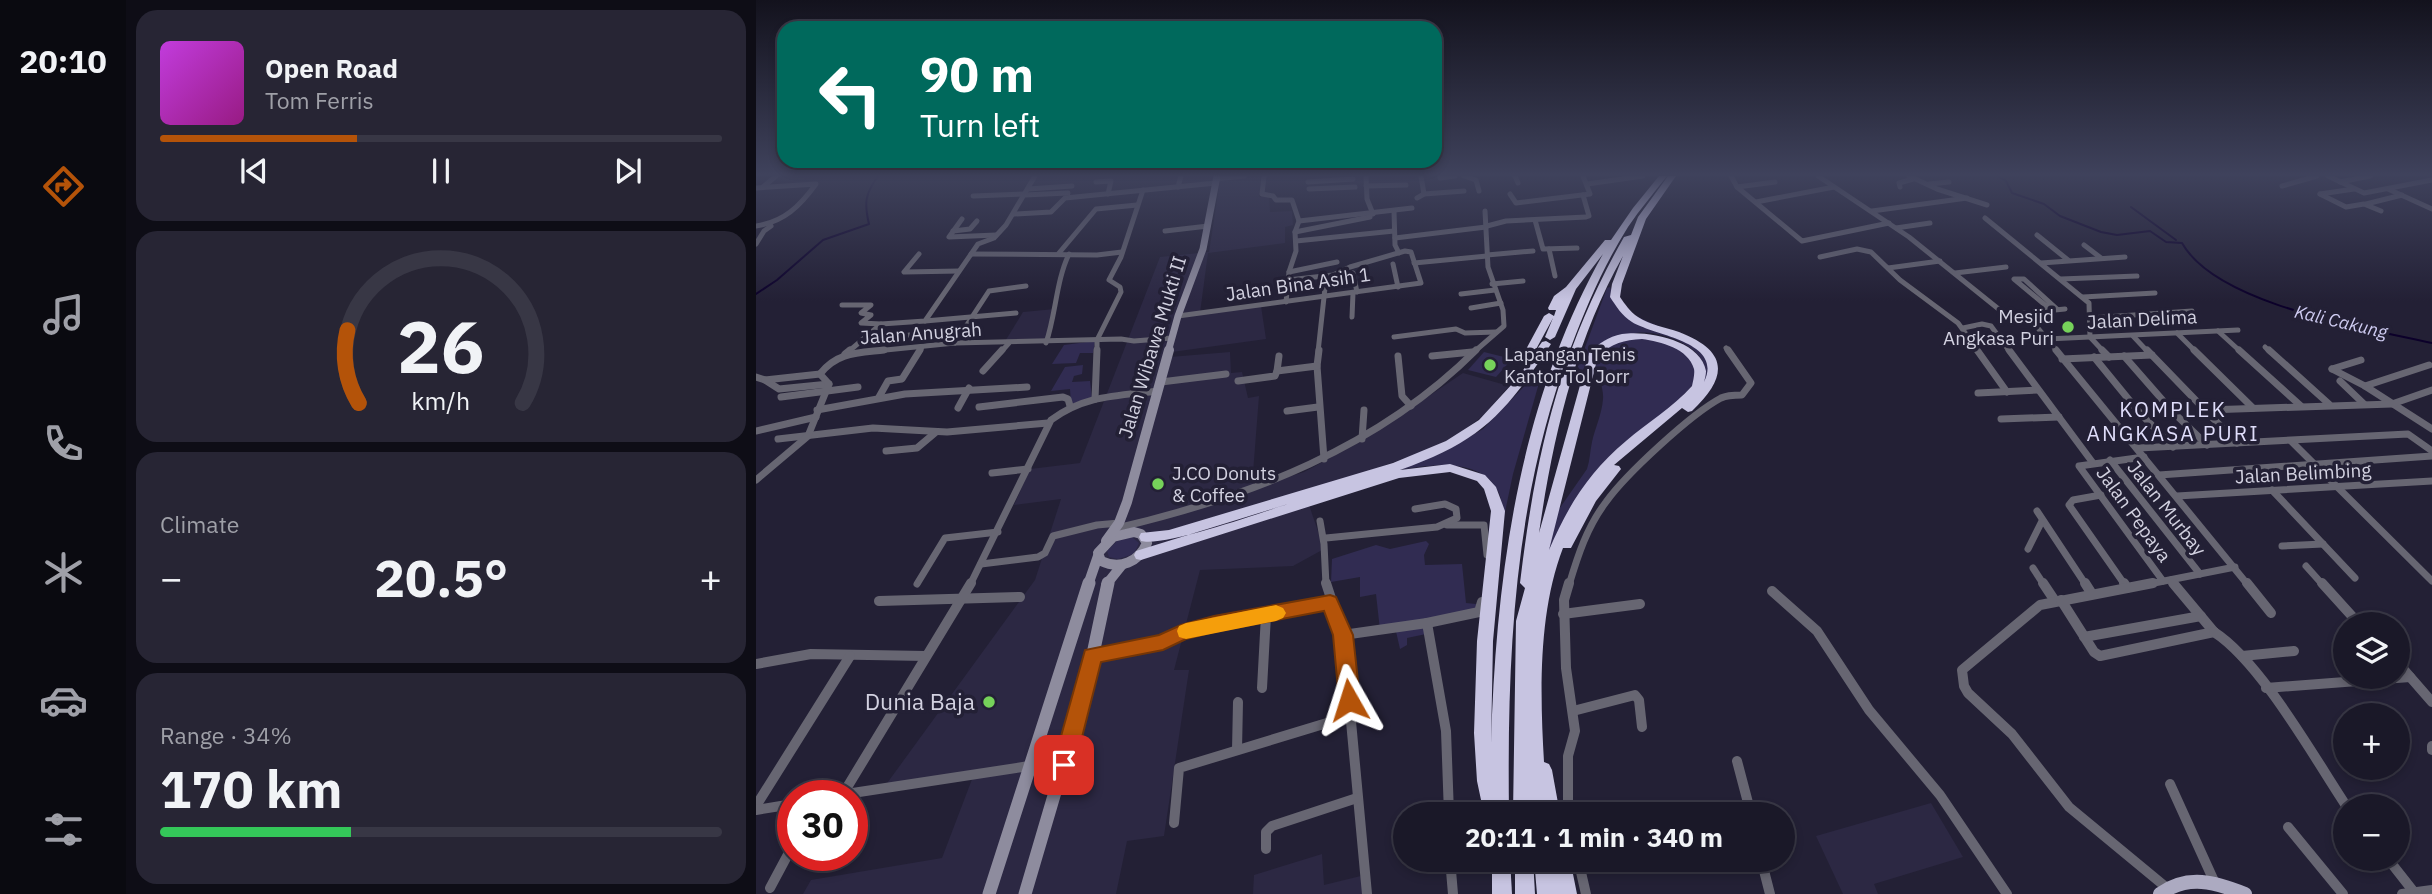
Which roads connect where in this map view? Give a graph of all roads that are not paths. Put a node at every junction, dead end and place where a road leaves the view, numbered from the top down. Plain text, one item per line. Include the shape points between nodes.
1 (1642, 217) joint
2 (784, 218) edge
3 (1011, 218) edge
4 (1089, 218) edge
5 (1133, 218) edge
6 (1209, 218) edge
7 (1298, 218) edge
8 (1347, 218) edge
9 (1364, 218) edge
10 (1394, 218) edge
11 (1485, 218) edge
12 (1514, 218) edge
13 (1532, 218) edge
14 (1566, 218) edge
15 (1629, 218) edge
16 (1775, 218) edge
17 (1882, 218) edge
18 (1986, 218) dead end
19 (962, 219) dead end
20 (1535, 220) junction
21 (976, 221) dead end
22 (1299, 221) junction
23 (1626, 221) junction
24 (1889, 223) junction
25 (1930, 223) dead end
26 (772, 225) junction
27 (756, 226) edge
28 (1208, 226) junction
29 (1486, 226) junction
30 (1896, 228) junction
31 (953, 231) junction
32 (1165, 231) dead end
33 (1295, 232) junction
34 (1394, 234) junction
35 (996, 235) junction
36 (2037, 235) dead end
37 (1296, 241) junction
38 (756, 244) edge
39 (2084, 245) dead end
40 (1577, 248) dead end
41 (1549, 249) junction
42 (1533, 251) dead end
43 (1122, 252) junction
44 (1059, 253) junction
45 (1399, 253) junction
46 (919, 254) dead end
47 (971, 254) junction
48 (1069, 254) junction
49 (1487, 255) junction
50 (1820, 257) dead end
51 (2125, 257) dead end
52 (2101, 258) junction
53 (1940, 261) junction
54 (2069, 261) junction
55 (1337, 262) dead end
56 (2041, 262) junction
57 (1414, 263) junction
58 (1393, 264) dead end
59 (2006, 267) dead end
60 (1888, 268) junction
61 (959, 271) junction
62 (1289, 272) junction
63 (1353, 273) dead end
64 (1955, 273) junction
65 (1555, 276) dead end
66 (2137, 276) dead end
67 (2060, 279) junction
68 (1287, 280) junction
69 (1523, 281) dead end
70 (1026, 286) dead end
71 (1398, 287) junction
72 (1494, 287) junction
73 (1325, 288) dead end
74 (1571, 288) junction
75 (1355, 292) junction
76 (1461, 293) dead end
77 (2155, 293) dead end
78 (1325, 296) junction
79 (2082, 297) junction
80 (1286, 302) junction
81 (1501, 303) junction
82 (842, 305) dead end
83 (1471, 308) dead end
84 (2065, 309) dead end
85 (2054, 310) junction
86 (2192, 311) dead end
87 (1016, 313) dead end
88 (2026, 314) junction
89 (1178, 316) junction
90 (1352, 317) dead end
91 (972, 318) junction
92 (2090, 318) junction
93 (925, 321) junction
94 (881, 324) junction
95 (1962, 328) junction
96 (2238, 330) dead end
97 (2218, 331) junction
98 (1497, 332) junction
99 (1473, 333) junction
100 (2177, 333) junction
101 (910, 335) dead end
102 (2133, 335) junction
103 (2090, 337) junction
104 (1172, 338) junction
105 (1394, 338) dead end
106 (2047, 339) junction
107 (861, 340) junction
108 (1097, 340) junction
109 (1485, 342) junction
110 (955, 343) junction
111 (1010, 343) junction
112 (1046, 343) junction
113 (922, 347) junction
114 (2265, 347) dead end
115 (1726, 348) dead end
116 (1473, 352) junction
117 (845, 354) junction
118 (2152, 355) junction
119 (1279, 356) dead end
120 (1398, 356) dead end
121 (1432, 356) dead end
122 (2124, 356) junction
123 (2094, 357) junction
124 (2109, 357) junction
125 (2062, 359) junction
126 (2361, 360) dead end
127 (2429, 365) dead end
128 (1317, 366) junction
129 (1529, 370) junction
130 (983, 371) dead end
131 (1277, 371) junction
132 (820, 374) junction
133 (1226, 374) dead end
134 (756, 377) edge
135 (765, 380) junction
136 (2340, 381) dead end
137 (1238, 382) dead end
138 (1159, 386) junction
139 (2365, 386) junction
140 (827, 387) junction
141 (858, 387) dead end
142 (1027, 387) dead end
143 (969, 388) junction
144 (2038, 390) junction
145 (2432, 390) edge
146 (2007, 392) junction
147 (1978, 393) dead end
148 (780, 397) dead end
149 (879, 397) junction
150 (1095, 399) junction
151 (2364, 404) junction
152 (2392, 404) junction
153 (2329, 405) junction
154 (1070, 406) junction
155 (1411, 406) junction
156 (2301, 406) junction
157 (979, 407) dead end
158 (1318, 407) junction
159 (958, 408) dead end
160 (2253, 408) junction
161 (1364, 410) dead end
162 (2207, 410) junction
163 (1287, 411) dead end
164 (816, 413) junction
165 (2059, 417) junction
166 (2001, 419) dead end
167 (1048, 424) junction
168 (2432, 429) edge
169 (756, 430) edge
170 (936, 432) junction
171 (808, 436) junction
172 (778, 439) dead end
173 (1362, 439) junction
174 (2291, 441) junction
175 (2237, 443) junction
176 (2207, 445) junction
177 (2173, 447) junction
178 (2139, 448) junction
179 (886, 451) dead end
180 (2432, 451) edge
181 (2432, 456) edge
182 (2144, 457) junction
183 (1324, 459) junction
184 (2110, 460) junction
185 (2092, 463) junction
186 (2315, 466) junction
187 (1028, 469) junction
188 (756, 470) edge
189 (766, 470) junction
190 (992, 473) dead end
191 (2159, 475) junction
192 (756, 480) edge
193 (2432, 481) edge
194 (2336, 486) junction
195 (2272, 490) junction
196 (2101, 495) junction
197 (2177, 496) junction
198 (1415, 509) dead end
199 (2037, 511) dead end
200 (2042, 521) junction
201 (1320, 522) dead end
202 (1118, 525) junction
203 (1443, 526) junction
204 (998, 532) junction
205 (1140, 535) junction
206 (1326, 538) junction
207 (1106, 541) junction
208 (2323, 544) junction
209 (2282, 546) dead end
210 (2028, 549) dead end
211 (1141, 555) junction
212 (1098, 556) junction
213 (981, 564) junction
214 (1122, 565) junction
215 (2306, 566) dead end
216 (2033, 568) dead end
217 (2235, 568) junction
218 (2200, 574) junction
219 (2355, 578) dead end
220 (2167, 580) junction
221 (2432, 582) edge
222 (917, 584) dead end
223 (2127, 588) junction
224 (1772, 591) dead end
225 (2092, 594) junction
226 (1020, 597) dead end
227 (963, 598) junction
228 (878, 601) dead end
229 (2058, 601) junction
230 (1330, 602) junction
231 (1640, 604) dead end
232 (2348, 612) edge
233 (2271, 613) dead end
234 (1563, 614) junction
235 (1266, 615) junction
236 (2201, 616) junction
237 (1523, 621) junction
238 (1427, 623) junction
239 (2214, 632) junction
240 (1343, 635) junction
241 (2084, 638) junction
242 (2294, 650) dead end
243 (1093, 655) junction
244 (850, 656) junction
245 (926, 656) junction
246 (2242, 656) junction
247 (756, 664) edge
248 (2410, 677) edge
249 (2333, 683) edge
250 (1262, 688) dead end
251 (2266, 688) junction
252 (1238, 702) dead end
253 (2432, 702) edge
254 (1573, 711) junction
255 (1350, 716) junction
256 (1642, 727) dead end
257 (1237, 750) junction
258 (1737, 761) dead end
259 (1029, 766) junction
260 (847, 780) edge
261 (2170, 784) dead end
262 (868, 792) edge
263 (2338, 794) edge
264 (1357, 798) junction
265 (1449, 802) edge
266 (1490, 802) edge
267 (1500, 802) edge
268 (1522, 802) edge
269 (1539, 802) edge
270 (1548, 802) edge
271 (1567, 802) edge
272 (1748, 802) edge
273 (777, 806) edge
274 (756, 808) edge
275 (1174, 823) dead end
276 (2288, 827) dead end
277 (1266, 849) dead end
278 (779, 871) edge
279 (2395, 871) edge
280 (1451, 872) edge
281 (1501, 872) edge
282 (1524, 872) edge
283 (1544, 872) edge
284 (1563, 872) edge
285 (1581, 872) edge
286 (1764, 872) edge
287 (2214, 881) junction
288 (770, 888) dead end
289 (1502, 890) edge
290 (2432, 890) edge
291 (2163, 891) edge
292 (1525, 892) edge
293 (2408, 893) edge
294 (989, 894) edge
295 (1025, 894) edge
296 (1367, 894) edge
297 (1453, 894) edge
298 (1547, 894) edge
299 (1567, 894) edge
300 (1586, 894) edge
301 (1770, 894) edge
302 (2007, 894) edge
303 (2245, 894) edge
304 (2343, 894) edge

1 - 237 highway via 1600,292 1566,381 1543,465
1 - 270 highway via 1615,296 1638,321 1699,346 1712,362 1713,382 1705,394 1630,452 1611,473 1591,498 1564,549 1546,626 1543,778
2 - 26 street
3 - 35 street
4 - 44 street
5 - 43 street
6 - 28 main road, Jalan Wibawa Mukti II
7 - 22 street
8 - 22 street
9 - 33 street
10 - 34 street
11 - 29 street
12 - 29 street
13 - 20 street
14 - 20 street
15 - 23 highway
16 - 24 street via 1802,241
17 - 24 street
18 - 56 street
19 - 31 street
20 - 41 street via 1542,249
21 - 31 street via 970,229
22 - 33 street
23 - 74 highway
23 - 267 highway via 1599,268 1560,356 1527,462 1503,632
24 - 30 street
25 - 30 street
26 - 27 street
26 - 38 street
28 - 32 street
28 - 89 main road, Jalan Wibawa Mukti II
29 - 34 street
29 - 49 street
30 - 53 street
31 - 35 street via 949,237
33 - 37 street
34 - 37 street
34 - 45 street
35 - 47 street via 978,244
36 - 54 street
37 - 62 street
39 - 52 street
40 - 41 street
41 - 65 street
42 - 49 street
43 - 48 street
43 - 108 street via 1109,280 1121,292
44 - 47 street
44 - 48 street
45 - 57 street via 1411,252
45 - 68 street via 1334,275
46 - 61 street via 904,272
47 - 61 street
48 - 112 street
49 - 57 street
49 - 72 street
50 - 60 street via 1866,250
51 - 52 street
52 - 54 street
53 - 60 street
53 - 64 street
54 - 56 street
55 - 62 street
56 - 67 street
57 - 71 street, Jalan Bina Asih 1 via 1421,283
58 - 71 street
59 - 64 street
60 - 95 street
61 - 93 street
62 - 68 street
63 - 75 street
64 - 88 street via 2006,315
66 - 67 street
67 - 79 street
68 - 80 street
69 - 72 street
70 - 91 street via 989,291
71 - 75 street, Jalan Bina Asih 1
72 - 76 street
72 - 81 street
73 - 78 street
74 - 129 highway via 1548,341
74 - 129 highway via 1558,298 1529,353
75 - 78 street, Jalan Bina Asih 1
75 - 90 street
77 - 79 street
78 - 80 street, Jalan Bina Asih 1
78 - 128 street
79 - 92 street via 2089,303
80 - 89 street, Jalan Bina Asih 1
81 - 83 street
81 - 98 street via 1505,323
82 - 94 street via 871,305 861,313 872,315 861,323
84 - 85 street
85 - 85 street via 2014,279 2024,279
85 - 88 street
86 - 92 street
87 - 91 street
88 - 106 street
89 - 104 main road, Jalan Wibawa Mukti II
91 - 93 street
91 - 110 street
92 - 103 street
93 - 94 street
94 - 107 street
95 - 144 street via 1991,326
95 - 146 street
96 - 97 street, Jalan Delima
97 - 100 street, Jalan Delima
97 - 156 street
98 - 99 street
98 - 109 street
99 - 105 street via 1456,329
99 - 109 street via 1476,342
100 - 102 street, Jalan Delima
100 - 160 street
101 - 107 street
102 - 103 street, Jalan Delima
102 - 118 street
103 - 106 street, Jalan Delima
103 - 124 street
104 - 108 street, Jalan Anugrah
104 - 138 main road, Jalan Wibawa Mukti II
106 - 125 street
107 - 117 street
108 - 112 street, Jalan Anugrah
108 - 150 street
109 - 116 street
110 - 111 street, Jalan Anugrah
110 - 113 street, Jalan Anugrah
111 - 112 street, Jalan Anugrah
111 - 130 street
113 - 117 street, Jalan Anugrah
113 - 149 street via 902,379 888,381
114 - 153 street
115 - 234 street via 1745,372 1749,389 1739,396 1724,396 1703,410 1653,452 1606,501 1577,555
116 - 121 street
116 - 155 street via 1453,375
117 - 132 street, Jalan Anugrah via 829,362
118 - 122 street
118 - 162 street
119 - 131 street
120 - 155 street via 1402,396
122 - 124 street
122 - 176 street
123 - 124 street
123 - 125 street
123 - 177 street
125 - 178 street
126 - 139 street via 2332,369
127 - 139 street
128 - 131 street
128 - 158 street
129 - 205 highway via 1483,423 1431,453 1169,534
131 - 137 street via 1275,376
132 - 135 street
132 - 140 street via 827,379
133 - 138 street
134 - 135 street
135 - 140 street via 779,389
136 - 151 street
138 - 150 street
138 - 202 main road, Jalan Wibawa Mukti II
139 - 152 street
140 - 141 street
140 - 148 street
140 - 164 street
142 - 143 street
143 - 149 street
143 - 159 street
144 - 146 street
144 - 165 street
145 - 152 street
146 - 147 street
149 - 164 street
150 - 154 street
151 - 152 street
151 - 153 street
152 - 168 street
153 - 156 street
154 - 157 street via 1063,397
154 - 167 street
155 - 173 street
156 - 160 street
158 - 163 street
158 - 183 street
160 - 162 street
161 - 173 street
162 - 175 street
164 - 169 street
164 - 171 street
165 - 166 street
165 - 185 street
167 - 170 street
167 - 187 street
170 - 171 street via 873,428
170 - 179 street via 917,448
171 - 172 street
171 - 189 street
173 - 183 street
174 - 175 street
174 - 180 street via 2407,434
174 - 186 street
175 - 176 street
176 - 177 street
177 - 178 street
178 - 182 street
181 - 186 street
182 - 184 street
182 - 191 street
183 - 202 street via 1214,501
184 - 185 street
184 - 218 street, Jalan Murbay
185 - 196 street, Jalan Pepaya via 2079,466
186 - 191 street
186 - 194 street
187 - 190 street
187 - 204 street
188 - 189 street
189 - 192 street
191 - 197 street
193 - 194 street, Jalan Belimbing
194 - 195 street, Jalan Belimbing
194 - 221 street
195 - 197 street, Jalan Belimbing
195 - 208 street
196 - 220 street, Jalan Pepaya
196 - 223 street via 2073,500 2069,505
197 - 217 street
198 - 203 street via 1453,507 1457,518
199 - 200 street
200 - 210 street
200 - 225 street
201 - 206 street
202 - 205 main road
202 - 207 main road, Jalan Wibawa Mukti II
202 - 213 street via 1053,536 1038,557
203 - 206 street
203 - 238 street via 1479,523 1486,529 1488,561 1482,605 1475,613
204 - 213 street
204 - 222 street via 945,538
205 - 207 main road
205 - 211 main road via 1146,549
206 - 230 street
207 - 212 main road, Jalan Wibawa Mukti II
208 - 209 street
208 - 219 street
211 - 214 main road
211 - 266 highway via 1398,474 1450,468 1481,478 1490,487 1498,510 1485,641 1482,733
212 - 214 main road via 1106,564
212 - 259 main road
213 - 227 street
214 - 243 main road via 1106,585
215 - 232 street
216 - 229 street
217 - 218 street
217 - 233 street
218 - 220 street
220 - 223 street
220 - 236 street, Jalan Pepaya
223 - 225 street
224 - 302 street via 1817,631 1868,710 1940,795
225 - 229 street
226 - 227 street
227 - 228 street
227 - 245 street
229 - 241 street
229 - 291 street via 2026,614 1966,664 1964,686 2012,734 2069,807
230 - 235 street
230 - 240 street
231 - 234 street
234 - 254 street
235 - 243 street
235 - 250 street
236 - 239 street, Jalan Pepaya
236 - 241 street
237 - 268 highway
237 - 269 highway via 1593,355 1607,342 1625,336 1651,337 1681,348 1700,368 1698,387 1593,480 1557,546 1536,646
238 - 240 street
238 - 265 street via 1446,731
239 - 241 street via 2105,657 2094,652
239 - 246 street, Jalan Pepaya via 2230,641
240 - 255 street
242 - 246 street
243 - 295 main road
244 - 245 street
244 - 247 street via 811,654
244 - 274 street
245 - 260 street
246 - 251 street, Jalan Pepaya
248 - 253 street
249 - 251 street
251 - 263 street, Jalan Pepaya
252 - 257 street
254 - 256 street via 1635,695
254 - 271 street
255 - 257 street
255 - 264 street
257 - 275 street via 1180,768
258 - 272 street
259 - 262 street
259 - 294 main road
261 - 287 street via 2205,851
264 - 277 street via 1272,826 1266,832
264 - 296 street
273 - 274 street
276 - 304 street
278 - 288 street
279 - 293 street
280 - 297 street
281 - 289 highway
282 - 292 highway
283 - 298 highway
284 - 299 highway
285 - 300 street
286 - 301 street
287 - 291 main road via 2176,883
287 - 303 main road
290 - 293 street

